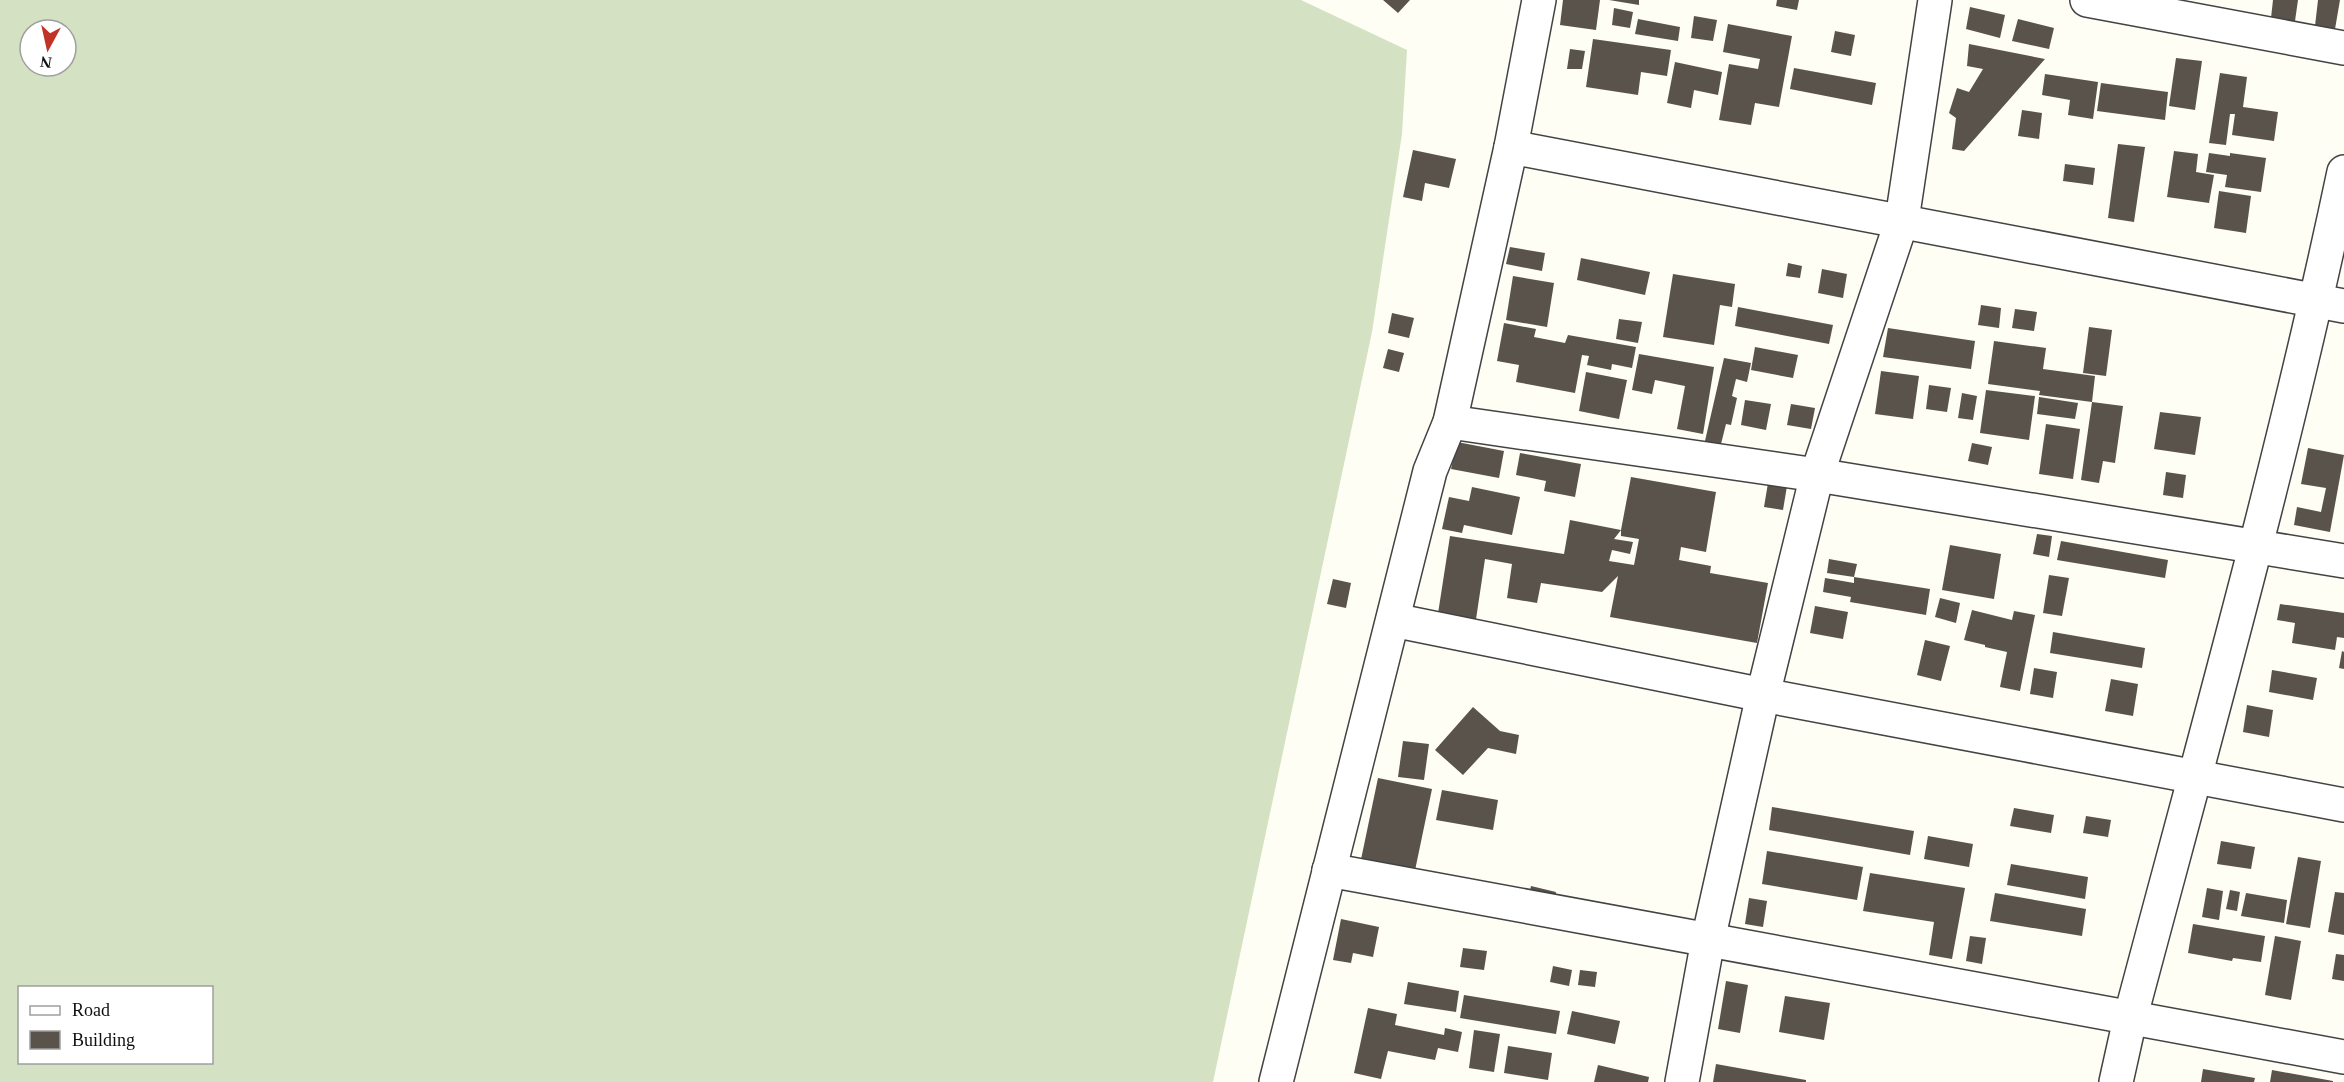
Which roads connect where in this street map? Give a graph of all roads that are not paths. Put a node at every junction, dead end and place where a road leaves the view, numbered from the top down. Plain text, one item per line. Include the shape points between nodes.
1 (1539, 0) edge
2 (1935, 0) edge
3 (2087, 0) edge
4 (2344, 48) edge
5 (1511, 147) junction
6 (2344, 172) edge
7 (1902, 220) junction
8 (2330, 303) edge
9 (1450, 422) junction
10 (1817, 475) junction
11 (2257, 546) junction
12 (2344, 561) edge
13 (1393, 620) junction
14 (1763, 695) junction
15 (2194, 777) junction
16 (2344, 805) edge
17 (1329, 870) junction
18 (1708, 940) junction
19 (2130, 1019) junction
20 (2344, 1057) edge
21 (1276, 1082) edge
22 (1682, 1082) edge
23 (2116, 1082) edge

1 - 5 street
2 - 7 street
3 - 4 street
5 - 7 street
5 - 9 street
6 - 8 street
7 - 8 street
7 - 10 street
8 - 11 street
9 - 10 street
9 - 13 street via 1430,471
10 - 11 street
10 - 14 street
11 - 12 street
11 - 15 street
13 - 14 street
13 - 17 street
14 - 15 street
14 - 18 street
15 - 16 street
15 - 19 street
17 - 18 street
17 - 21 street
18 - 19 street
18 - 22 street
19 - 20 street
19 - 23 street

